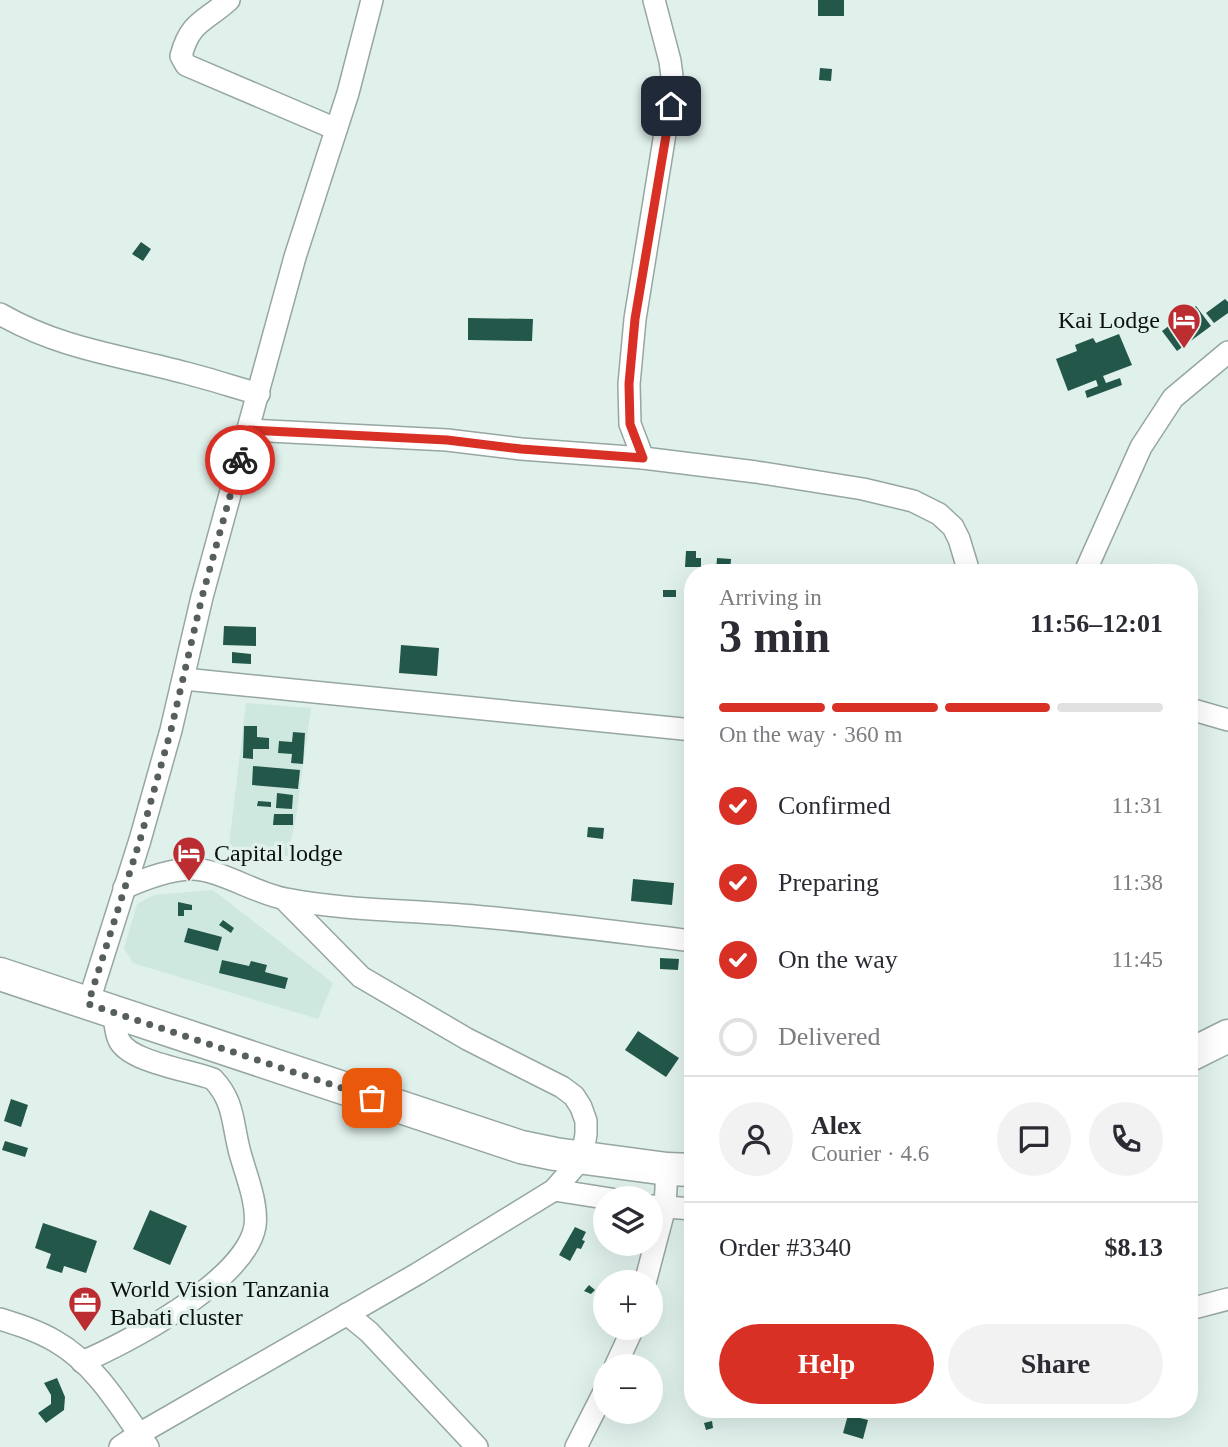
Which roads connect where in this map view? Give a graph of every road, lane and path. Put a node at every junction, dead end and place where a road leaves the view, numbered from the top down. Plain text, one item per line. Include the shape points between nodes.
1 (229, 0) edge
2 (372, 0) edge
3 (654, 0) edge
4 (336, 129) junction
5 (0, 314) edge
6 (1228, 352) edge
7 (259, 394) junction
8 (249, 430) junction
9 (643, 458) junction
10 (967, 564) edge
11 (1089, 564) edge
12 (184, 679) junction
13 (1198, 711) edge
14 (1228, 720) edge
15 (684, 729) edge
16 (124, 888) junction
17 (284, 899) junction
18 (684, 940) edge
19 (0, 974) edge
20 (101, 1008) junction
21 (1228, 1036) edge
22 (1198, 1051) edge
23 (582, 1158) junction
24 (680, 1169) edge
25 (554, 1190) junction
26 (593, 1196) edge
27 (663, 1198) edge
28 (663, 1206) edge
29 (684, 1208) edge
30 (1228, 1299) edge
31 (1198, 1307) edge
32 (346, 1314) junction
33 (0, 1319) edge
34 (82, 1362) junction
35 (593, 1414) edge
36 (143, 1441) edge
37 (120, 1447) edge
38 (477, 1447) edge
39 (576, 1447) edge

1 - 4 street via 196,24 181,56 186,65
2 - 4 street
3 - 9 street via 673,84 629,384 630,424
4 - 7 street via 295,257
5 - 7 street via 61,343
6 - 11 street via 1173,398 1141,447
7 - 8 street
8 - 9 street via 447,440
8 - 12 street
9 - 10 street via 831,484 913,501 953,527
12 - 15 street
12 - 16 street
13 - 14 street
16 - 17 street via 191,869
16 - 20 street
17 - 18 street
17 - 23 street via 361,977 574,1096 586,1128
19 - 20 highway
20 - 23 highway via 521,1147
20 - 34 street via 126,1049 212,1079 221,1088 232,1111 253,1202 254,1226 249,1245 219,1279 118,1347
21 - 22 highway
23 - 24 highway
23 - 25 street
24 - 27 street
25 - 26 street
25 - 32 street
28 - 29 street
30 - 31 street
32 - 36 street
32 - 38 street via 369,1332
33 - 34 street via 57,1342
34 - 36 street
35 - 39 street
36 - 37 street

